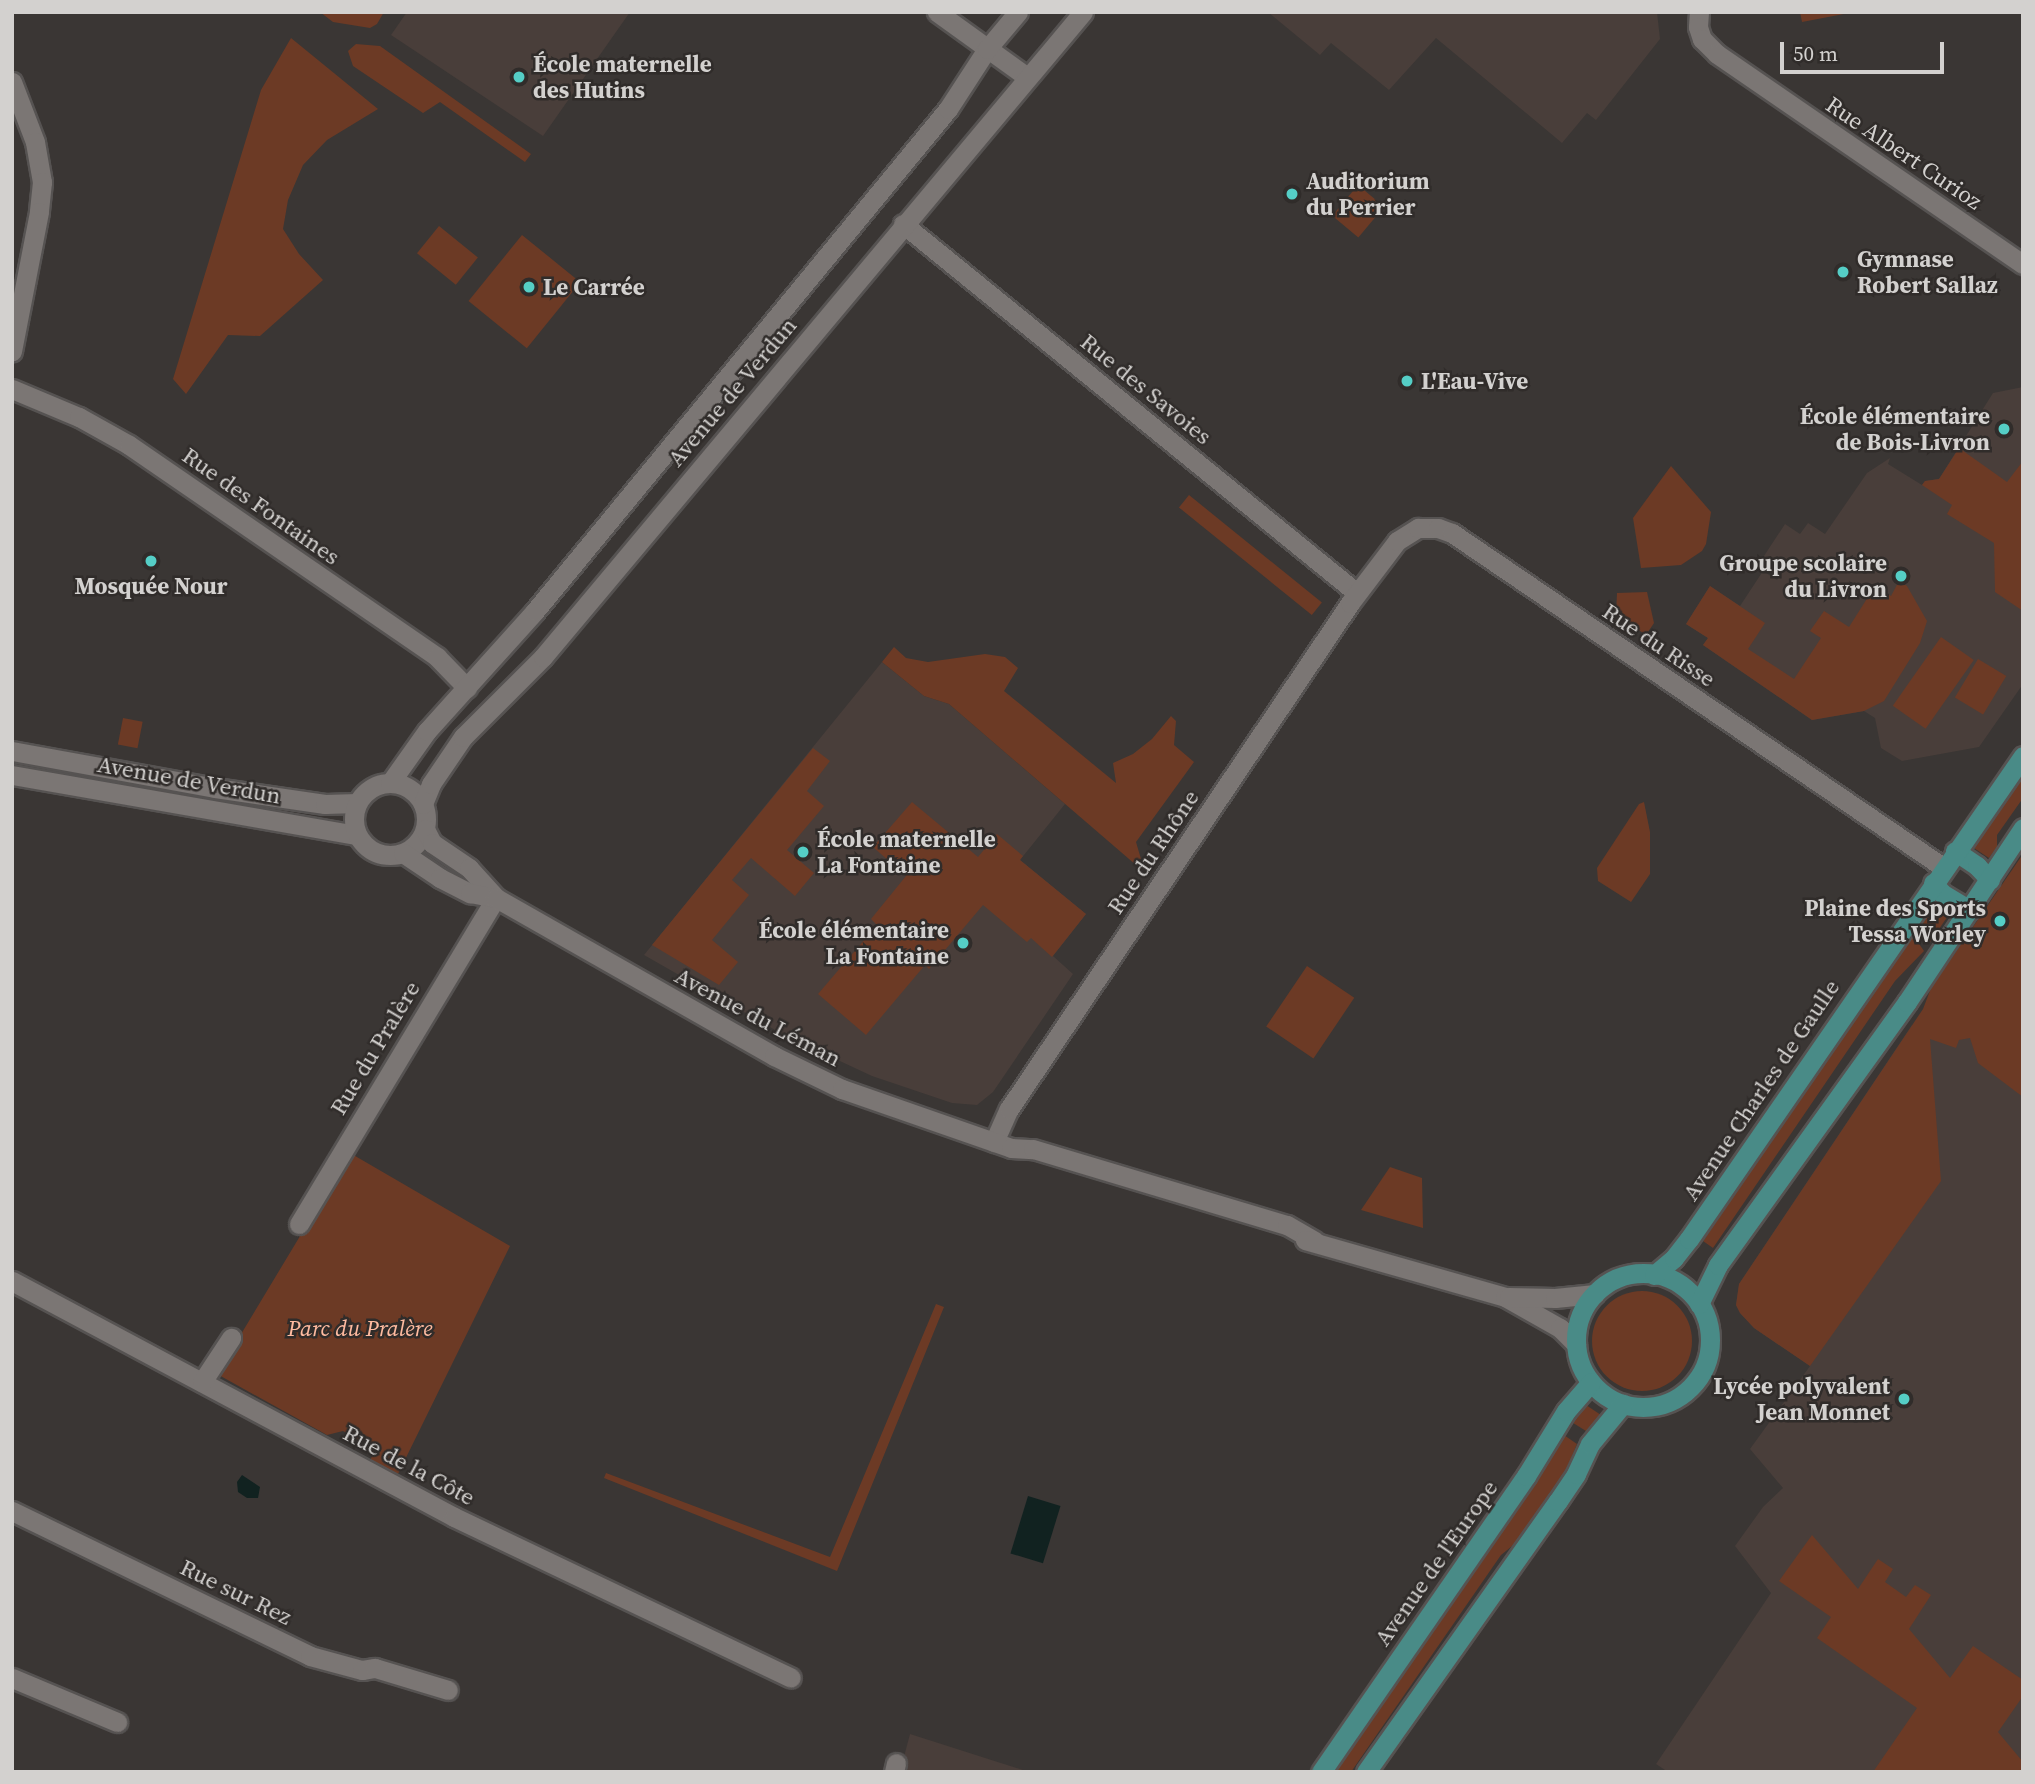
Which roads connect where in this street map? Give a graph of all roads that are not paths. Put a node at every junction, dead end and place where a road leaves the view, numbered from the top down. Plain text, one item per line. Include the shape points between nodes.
1 (937, 12) edge
2 (1018, 12) edge
3 (1083, 12) edge
4 (1699, 20) edge
5 (987, 48) junction
6 (1027, 77) junction
7 (12, 82) edge
8 (903, 224) junction
9 (2023, 264) edge
10 (12, 351) edge
11 (12, 388) edge
12 (1357, 593) junction
13 (467, 688) junction
14 (12, 751) edge
15 (2023, 756) edge
16 (12, 775) edge
17 (390, 783) junction
18 (357, 803) junction
19 (423, 804) junction
20 (425, 828) junction
21 (2023, 828) edge
22 (357, 835) junction
23 (1955, 851) junction
24 (403, 853) junction
25 (1938, 875) junction
26 (1990, 880) junction
27 (496, 898) junction
28 (1970, 910) junction
29 (1003, 1145) junction
30 (299, 1224) dead end
31 (1654, 1275) junction
32 (12, 1281) edge
33 (1595, 1294) junction
34 (1505, 1297) junction
35 (1699, 1304) junction
36 (231, 1338) dead end
37 (1576, 1344) junction
38 (202, 1382) junction
39 (1591, 1382) junction
40 (1623, 1404) junction
41 (12, 1511) edge
42 (12, 1678) edge
43 (791, 1678) dead end
44 (448, 1690) dead end
45 (117, 1722) dead end
46 (1321, 1772) edge
47 (1366, 1772) edge

1 - 5 street
2 - 5 street, Avenue de Verdun
3 - 6 street, Avenue de Verdun
4 - 9 street, Rue Albert Curioz via 1702,39 1717,54
5 - 6 street
5 - 13 street, Avenue de Verdun via 939,120
6 - 8 street, Avenue de Verdun
7 - 10 street via 35,142 42,182
8 - 12 street, Rue des Savoies
8 - 19 street, Avenue de Verdun via 542,657 457,744
11 - 13 street, Rue des Fontaines via 129,445 437,657
12 - 25 street, Rue du Risse via 1402,535 1418,528 1446,530
12 - 29 street, Rue du Rhône via 1009,1109
13 - 17 street, Avenue de Verdun via 427,731
14 - 18 street, Avenue de Verdun via 229,790 324,804
15 - 23 main road, Avenue Charles de Gaulle
16 - 22 street, Avenue de Verdun
17 - 18 street via 372,787
17 - 19 street via 408,788
18 - 22 street via 353,819
19 - 20 street
20 - 24 street via 419,841
20 - 27 street, Avenue du Léman via 432,843 469,868
21 - 26 main road
22 - 24 street via 377,853
23 - 25 main road, Avenue Charles de Gaulle
23 - 26 main road
24 - 27 street, Avenue du Léman via 470,893
25 - 28 main road via 1943,894
25 - 31 main road, Avenue Charles de Gaulle via 1689,1239
26 - 28 main road
27 - 29 street, Avenue du Léman via 842,1089
27 - 30 street, Rue du Pralère
28 - 35 main road via 1718,1265
29 - 34 street, Avenue du Léman via 1031,1161 1284,1238 1315,1241
31 - 33 main road via 1618,1279
31 - 35 main road via 1685,1288
32 - 38 street, Rue de la Côte
33 - 34 street, Avenue du Léman
33 - 37 main road via 1580,1317
34 - 37 street, Avenue du Léman via 1554,1324
35 - 40 main road via 1710,1338 1697,1380 1664,1404
36 - 38 street
37 - 39 main road via 1580,1364
38 - 43 street, Rue de la Côte via 454,1517
39 - 40 main road
39 - 46 main road, Avenue de l'Europe via 1566,1411
40 - 47 main road via 1590,1444 1558,1501
41 - 44 street, Rue sur Rez via 310,1656 362,1670 375,1668
42 - 45 street

